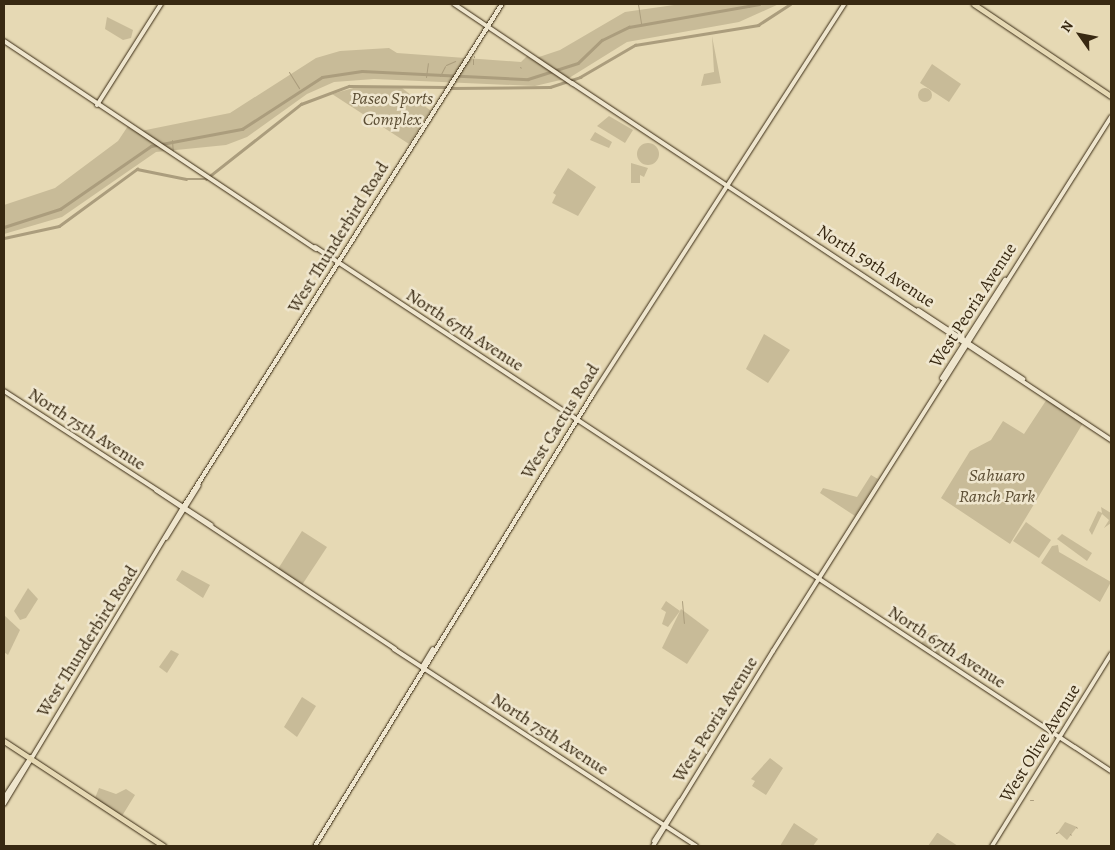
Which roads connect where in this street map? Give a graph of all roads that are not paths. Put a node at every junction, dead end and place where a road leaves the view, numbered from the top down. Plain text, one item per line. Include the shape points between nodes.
1 (161, 4) edge
2 (450, 4) edge
3 (454, 4) edge
4 (502, 4) edge
5 (844, 4) edge
6 (974, 4) edge
7 (469, 16) junction
8 (475, 17) junction
9 (487, 27) junction
10 (4, 42) edge
11 (1111, 94) edge
12 (98, 104) junction
13 (1111, 120) edge
14 (726, 185) junction
15 (338, 262) junction
16 (966, 343) junction
17 (982, 356) junction
18 (993, 360) junction
19 (951, 366) junction
20 (1025, 383) junction
21 (4, 391) edge
22 (577, 420) junction
23 (916, 420) junction
24 (910, 434) junction
25 (1111, 440) edge
26 (889, 465) junction
27 (185, 508) junction
28 (818, 579) junction
29 (785, 629) junction
30 (780, 641) junction
31 (395, 650) junction
32 (773, 651) junction
33 (1111, 654) edge
34 (423, 668) junction
35 (1060, 738) junction
36 (4, 739) edge
37 (31, 757) junction
38 (1111, 771) edge
39 (4, 798) edge
40 (4, 804) edge
41 (665, 825) junction
42 (164, 846) edge
43 (315, 846) edge
44 (652, 846) edge
45 (696, 846) edge
46 (992, 846) edge

1 - 12 main road
2 - 7 main road, North 59th Avenue
3 - 8 main road, North 59th Avenue
4 - 9 main road, West Thunderbird Road
5 - 14 main road, West Cactus Road
6 - 11 main road
7 - 8 main road
7 - 9 main road, North 59th Avenue
8 - 9 main road, North 59th Avenue
9 - 14 main road, North 59th Avenue
9 - 15 main road, West Thunderbird Road
10 - 12 main road, North 67th Avenue
12 - 15 main road, North 67th Avenue
13 - 16 main road, West Peoria Avenue
14 - 16 main road, North 59th Avenue
14 - 22 main road, West Cactus Road
15 - 22 main road, North 67th Avenue
15 - 27 main road, West Thunderbird Road
16 - 17 main road, North 59th Avenue
16 - 18 main road, North 59th Avenue
16 - 19 main road, West Peoria Avenue
17 - 18 main road
17 - 20 main road, North 59th Avenue
18 - 20 main road, North 59th Avenue
19 - 23 main road, West Peoria Avenue
19 - 24 main road, West Peoria Avenue
20 - 25 main road, North 59th Avenue
21 - 27 main road, North 75th Avenue
22 - 28 main road, North 67th Avenue
22 - 34 main road, West Cactus Road
23 - 24 main road
23 - 26 main road, West Peoria Avenue
24 - 26 main road, West Peoria Avenue
26 - 28 main road, West Peoria Avenue
27 - 31 main road, North 75th Avenue
27 - 37 main road, West Thunderbird Road
28 - 29 main road, West Peoria Avenue
28 - 30 main road, West Peoria Avenue
28 - 35 main road, North 67th Avenue
29 - 30 main road
29 - 32 main road, West Peoria Avenue
30 - 32 main road, West Peoria Avenue
31 - 34 main road, North 75th Avenue
31 - 34 main road, North 75th Avenue
32 - 41 main road, West Peoria Avenue
33 - 35 main road, West Olive Avenue
34 - 41 main road, North 75th Avenue
34 - 43 main road, West Cactus Road
35 - 38 main road, North 67th Avenue
35 - 46 main road, West Olive Avenue
36 - 37 main road
37 - 39 main road, West Thunderbird Road
37 - 40 main road, West Thunderbird Road
37 - 42 main road
41 - 44 main road, West Peoria Avenue
41 - 45 main road, North 75th Avenue

